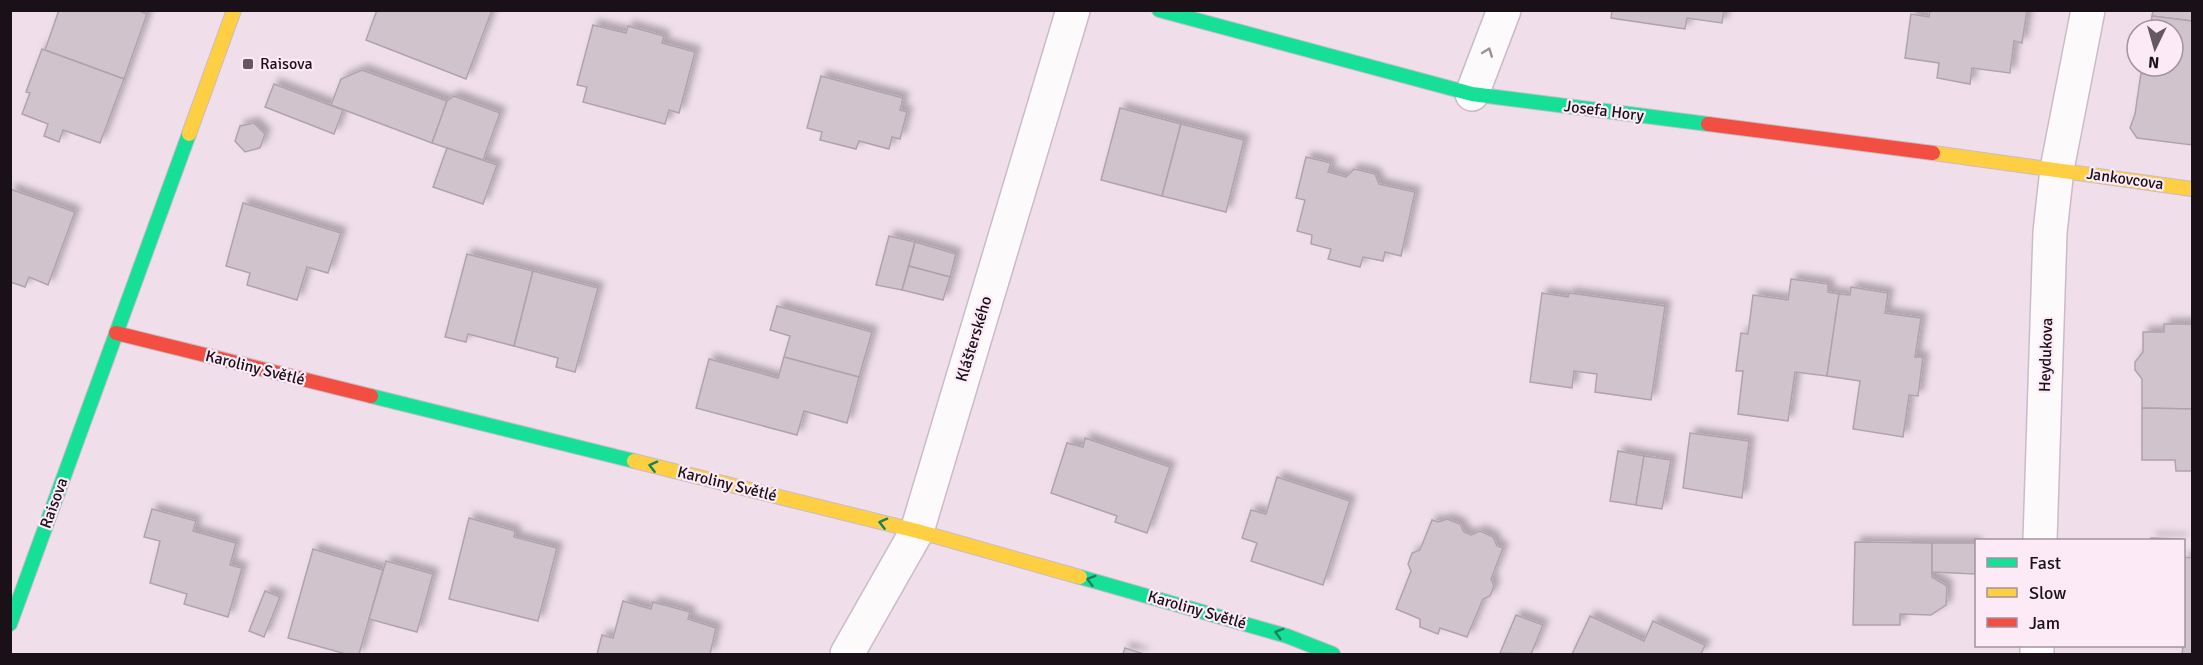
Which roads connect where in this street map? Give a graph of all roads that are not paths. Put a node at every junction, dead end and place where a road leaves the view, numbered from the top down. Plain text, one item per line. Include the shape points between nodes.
1 (234, 10) edge
2 (1072, 10) edge
3 (1159, 10) edge
4 (1504, 10) edge
5 (2088, 10) edge
6 (1472, 94) junction
7 (2058, 169) junction
8 (2193, 189) edge
9 (116, 333) junction
10 (917, 531) junction
11 (2040, 539) edge
12 (10, 624) edge
13 (847, 654) edge
14 (1333, 654) edge

1 - 9 street, Raisova
2 - 10 street, Klášterského
3 - 6 street, Josefa Hory
6 -> 4 street
5 - 7 street, Heydukova
6 - 7 street, Josefa Hory
7 - 8 street, Jankovcova
7 - 11 street, Heydukova via 2050,232
10 -> 9 street, Karoliny Světlé
9 - 12 street, Raisova
10 - 13 street, Klášterského
14 -> 10 street, Karoliny Světlé via 1287,636

